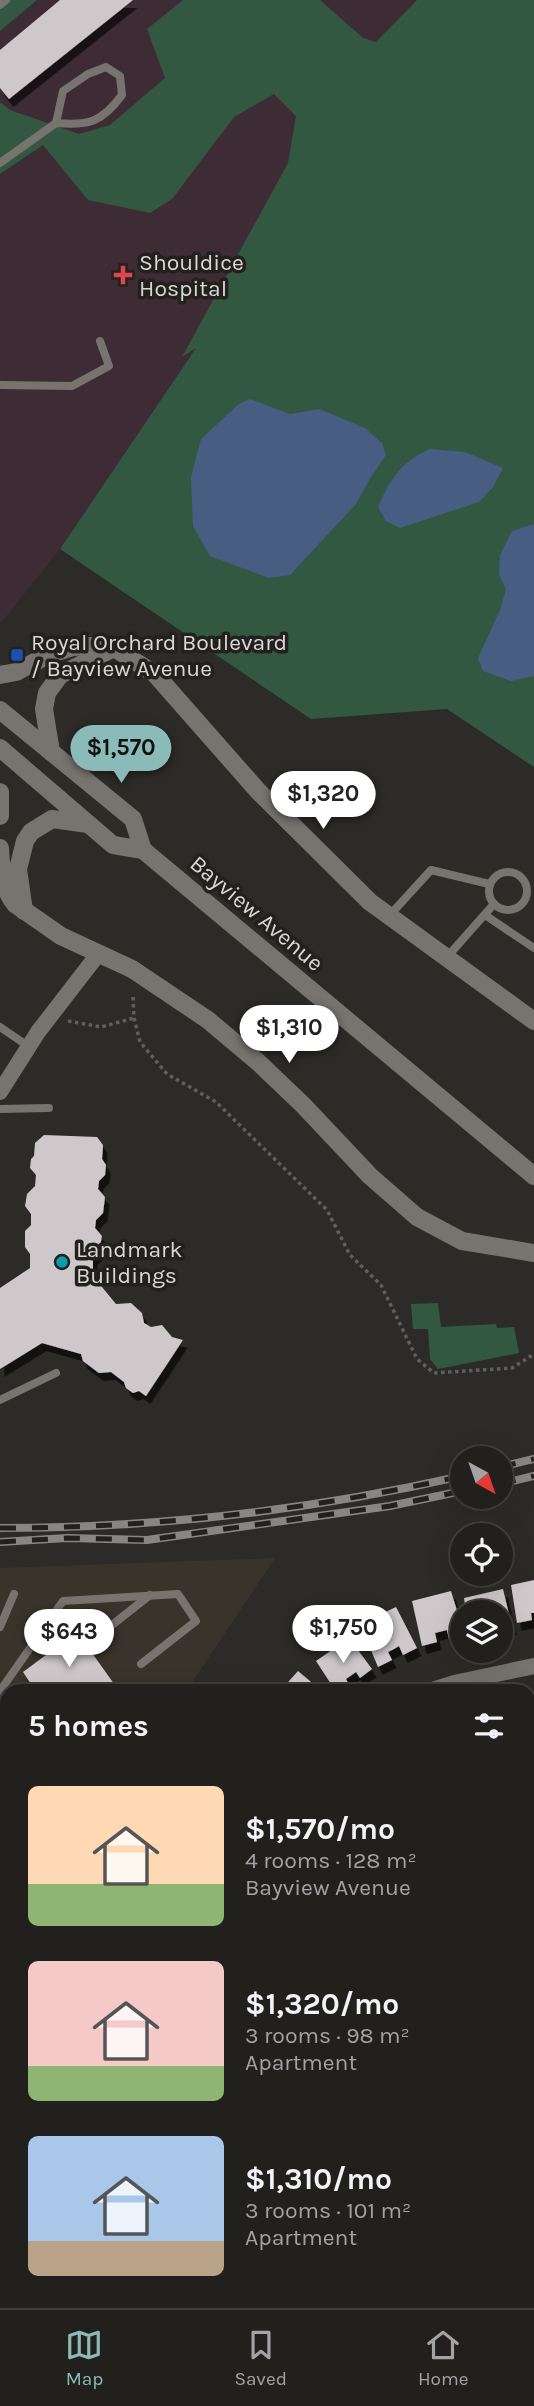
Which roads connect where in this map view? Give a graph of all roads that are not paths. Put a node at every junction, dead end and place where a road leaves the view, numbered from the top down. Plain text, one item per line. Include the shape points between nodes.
1 (6, 0) edge
2 (0, 5) edge
3 (56, 123) junction
4 (0, 163) edge
5 (100, 341) dead end
6 (0, 384) edge
7 (114, 648) junction
8 (0, 675) edge
9 (0, 710) edge
10 (0, 748) edge
11 (51, 752) junction
12 (0, 792) edge
13 (0, 816) edge
14 (88, 824) junction
15 (0, 848) edge
16 (143, 850) junction
17 (489, 884) junction
18 (494, 904) junction
19 (24, 911) junction
20 (485, 915) junction
21 (389, 916) junction
22 (534, 948) edge
23 (99, 953) junction
24 (446, 958) junction
25 (534, 1021) edge
26 (0, 1027) edge
27 (28, 1046) junction
28 (0, 1092) edge
29 (49, 1108) dead end
30 (0, 1109) edge
31 (534, 1176) edge
32 (534, 1253) edge
33 (56, 1373) dead end
34 (0, 1400) edge
35 (14, 1594) dead end
36 (150, 1595) junction
37 (112, 1625) dead end
38 (0, 1628) edge
39 (141, 1664) dead end
40 (534, 1667) edge
41 (5, 1684) edge
42 (451, 1684) edge

1 - 2 lane
3 - 3 lane via 81,125 108,113 122,95 120,76 106,67 64,91
3 - 4 lane
5 - 6 lane via 109,366 72,386
7 - 8 main road via 73,647
7 - 11 main road via 60,675 47,692 44,709
7 - 21 main road via 155,674 313,848
9 - 11 main road
10 - 14 main road, Bayview Avenue
11 - 16 main road via 133,819
12 - 13 main road
14 - 16 main road, Bayview Avenue via 113,845
14 - 19 main road via 52,819 31,832 18,869
15 - 19 main road via 9,897
16 - 31 main road, Bayview Avenue
17 - 18 lane
17 - 18 lane via 509,871 521,876 527,888 520,906 508,910
17 - 21 lane via 431,870
18 - 20 lane
19 - 23 main road via 61,936
20 - 22 lane
20 - 24 lane
21 - 24 main road
23 - 27 street
23 - 32 main road via 132,969 218,1028 417,1217 462,1241
24 - 25 main road
26 - 27 lane
27 - 28 street
29 - 30 lane
33 - 34 lane
35 - 38 lane
36 - 37 lane
36 - 39 lane via 178,1594 196,1621
36 - 41 lane via 63,1601
40 - 42 street

